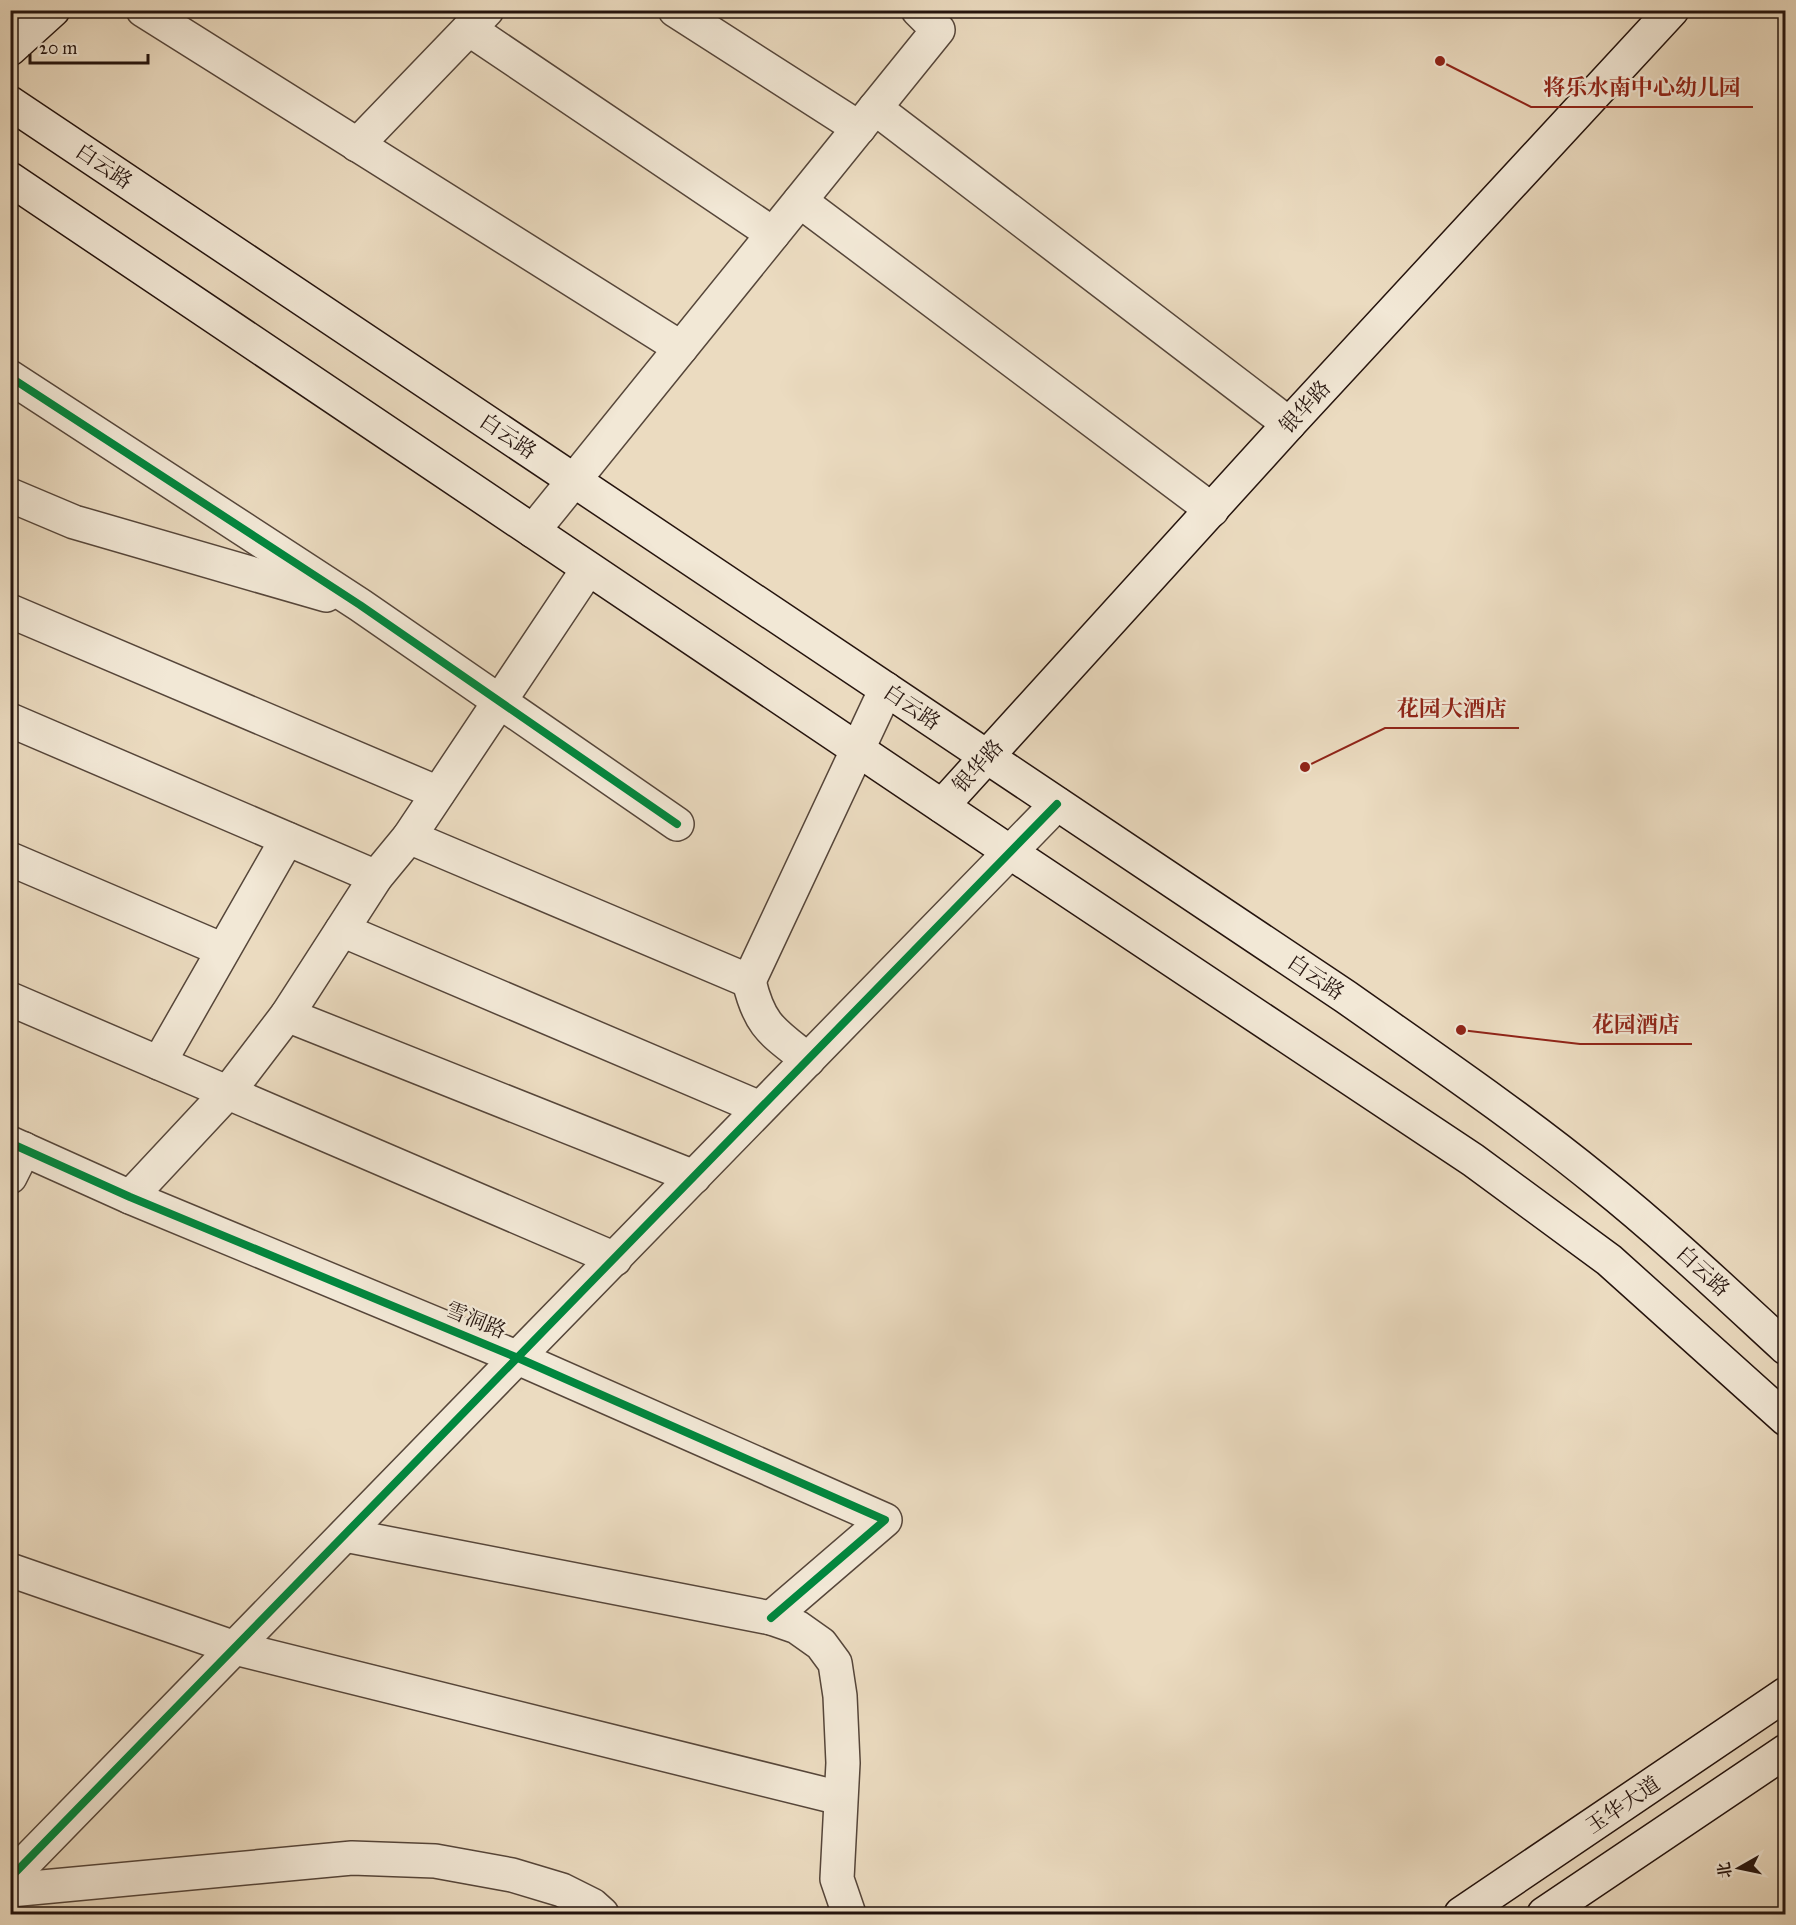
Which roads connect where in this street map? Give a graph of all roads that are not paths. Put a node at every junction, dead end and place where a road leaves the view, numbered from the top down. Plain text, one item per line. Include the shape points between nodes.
1 (53, 10) edge
2 (143, 10) edge
3 (675, 10) edge
4 (918, 10) edge
5 (1672, 10) edge
6 (478, 20) edge
7 (10, 50) edge
8 (10, 103) edge
9 (867, 118) junction
10 (357, 145) junction
11 (10, 179) edge
12 (800, 201) junction
13 (773, 234) junction
14 (681, 348) junction
15 (10, 377) edge
16 (1289, 424) junction
17 (574, 480) junction
18 (10, 495) edge
19 (1212, 510) junction
20 (532, 531) junction
21 (588, 568) junction
22 (360, 605) junction
23 (10, 611) edge
24 (886, 689) junction
25 (499, 700) junction
26 (10, 720) edge
27 (858, 750) junction
28 (987, 756) junction
29 (438, 793) junction
30 (1057, 804) junction
31 (942, 806) junction
32 (677, 824) dead end
33 (408, 837) junction
34 (287, 839) junction
35 (1010, 852) junction
36 (10, 859) edge
37 (376, 877) junction
38 (342, 930) junction
39 (223, 950) junction
40 (749, 981) junction
41 (10, 999) edge
42 (287, 1015) junction
43 (808, 1060) junction
44 (159, 1063) junction
45 (229, 1091) junction
46 (760, 1108) junction
47 (15, 1156) edge
48 (694, 1177) junction
49 (130, 1197) junction
50 (615, 1259) junction
51 (1785, 1348) edge
52 (518, 1358) junction
53 (1785, 1419) edge
54 (345, 1534) junction
55 (10, 1570) edge
56 (771, 1618) junction
57 (235, 1648) junction
58 (1785, 1694) edge
59 (1785, 1751) edge
60 (840, 1798) junction
61 (10, 1878) edge
62 (10, 1890) edge
63 (602, 1914) edge
64 (849, 1914) edge
65 (1461, 1914) edge
66 (1544, 1914) edge

1 - 7 street
2 - 10 street
3 - 9 street
4 - 9 street via 938,30
5 - 16 street, 银华路
6 - 10 street
6 - 13 street
8 - 17 street, 白云路
9 - 12 street
9 - 16 street
10 - 14 street
11 - 20 street
12 - 13 street
12 - 19 street
13 - 14 street
14 - 17 street
15 - 22 street
16 - 19 street, 银华路
17 - 20 street
17 - 24 street, 白云路
18 - 22 street via 74,522
19 - 28 street, 银华路
20 - 21 street
21 - 25 street
21 - 27 street
22 - 25 street
23 - 29 street
24 - 27 street
24 - 28 street, 白云路
25 - 29 street
25 - 32 street
26 - 34 street
27 - 31 street
27 - 40 street
28 - 30 street, 白云路
28 - 31 street, 银华路
29 - 33 street
30 - 35 street
30 - 51 street, 白云路 via 1346,997 1514,1117 1671,1241
31 - 35 street
33 - 37 street
33 - 40 street
34 - 37 street
34 - 39 street
35 - 43 street
35 - 53 street via 1547,1213 1609,1260
36 - 39 street
37 - 38 street
38 - 42 street
38 - 46 street
39 - 44 street
40 - 43 street via 755,1007 765,1026
41 - 44 street
42 - 45 street
42 - 48 street
43 - 46 street
44 - 45 street
45 - 49 street
45 - 50 street
46 - 48 street
47 - 49 street, 雪洞路
48 - 50 street
49 - 52 street, 雪洞路
50 - 52 street
52 - 54 street
52 - 56 street, 雪洞路 via 885,1520
54 - 56 street
54 - 57 street
55 - 57 street
56 - 60 street via 797,1627 821,1644 835,1663 841,1707
57 - 60 street
57 - 61 street
58 - 65 street, 玉华大道
59 - 66 street
60 - 64 street via 837,1879
62 - 63 street via 364,1858 435,1861 512,1875 562,1890

